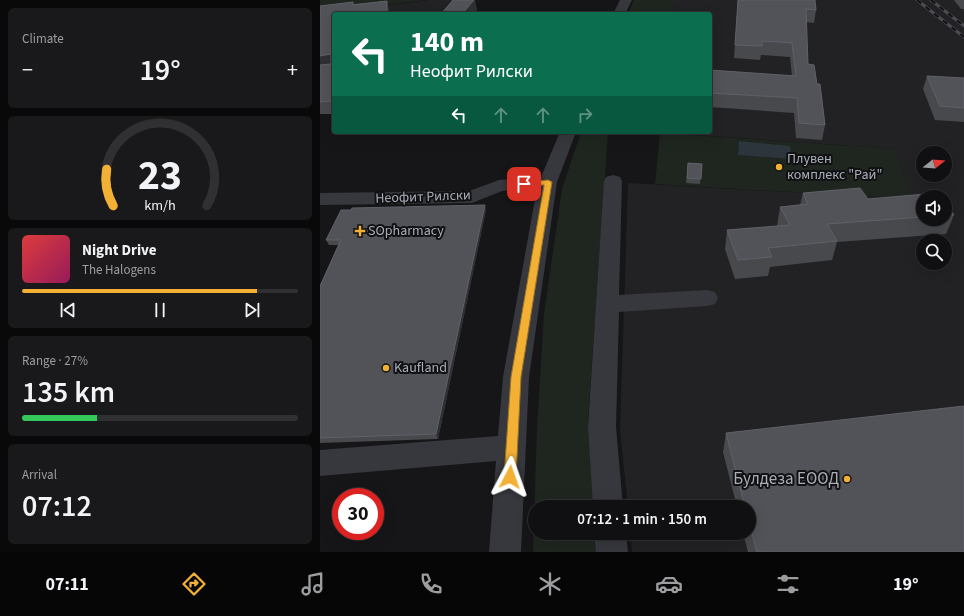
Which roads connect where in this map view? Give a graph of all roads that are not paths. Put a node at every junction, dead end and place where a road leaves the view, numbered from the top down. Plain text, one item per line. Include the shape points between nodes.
1 (626, 0) edge
2 (620, 12) edge
3 (567, 134) edge
4 (613, 181) dead end
5 (548, 182) junction
6 (320, 199) edge
7 (707, 298) dead end
8 (607, 304) junction
9 (512, 447) junction
10 (320, 463) edge
11 (607, 500) edge
12 (611, 540) edge
13 (505, 552) edge
14 (612, 552) edge

1 - 2 street
3 - 5 street
4 - 8 street
5 - 6 street, Неофит Рилски via 499,186 472,197
5 - 9 street via 516,377
7 - 8 street
8 - 11 street via 602,426
9 - 10 street
9 - 13 street
12 - 14 street

